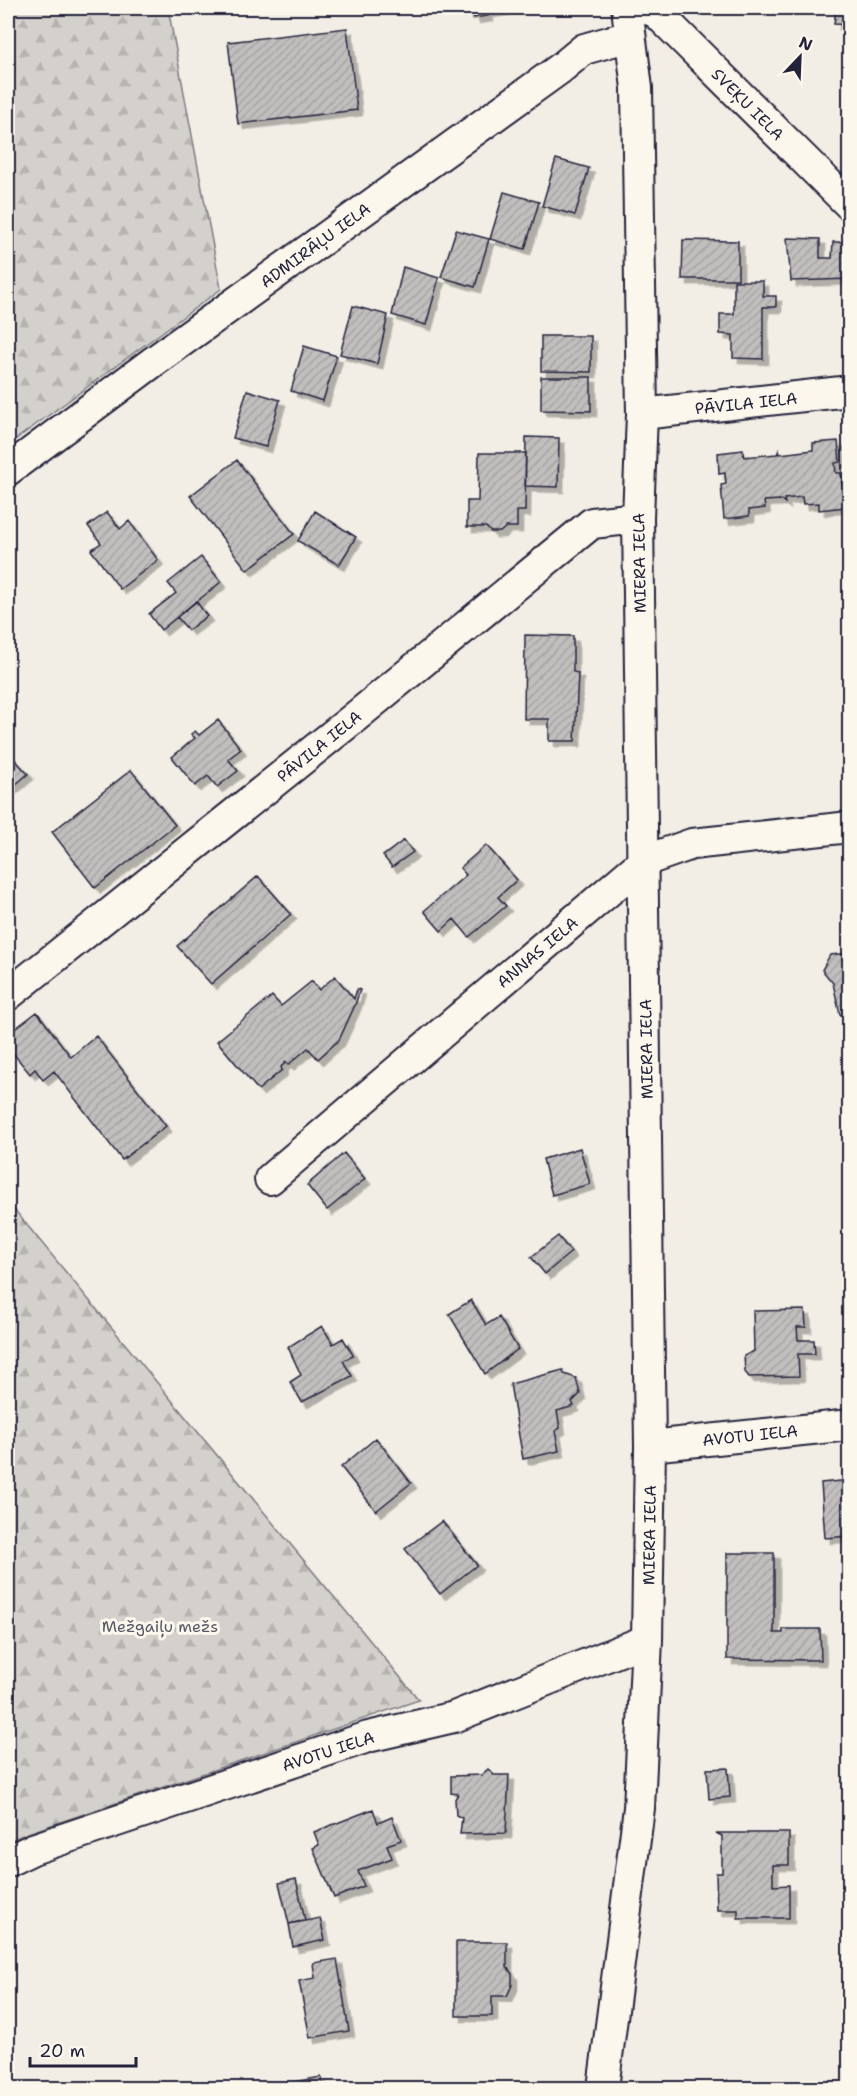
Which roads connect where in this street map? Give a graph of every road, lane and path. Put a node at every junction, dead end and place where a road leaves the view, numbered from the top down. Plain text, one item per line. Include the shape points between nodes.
1 (644, 8) edge
2 (628, 22) edge
3 (849, 205) edge
4 (849, 391) edge
5 (642, 414) junction
6 (8, 470) edge
7 (638, 518) junction
8 (849, 828) edge
9 (644, 861) junction
10 (8, 995) edge
11 (270, 1179) dead end
12 (849, 1425) edge
13 (650, 1446) junction
14 (647, 1640) junction
15 (8, 1861) edge
16 (603, 2088) edge

1 - 3 street, SVEĶU IELA via 656,12
2 - 5 street, MIERA IELA via 637,88
2 - 6 street, ADMIRĀĻU IELA via 584,49
4 - 5 street, PĀVILA IELA
5 - 7 street, MIERA IELA
7 - 9 street, MIERA IELA
7 - 10 street, PĀVILA IELA via 592,523
8 - 9 street, ANNAS IELA via 692,844
9 - 11 street, ANNAS IELA
9 - 13 street, MIERA IELA
12 - 13 street, AVOTU IELA
13 - 14 street, MIERA IELA
14 - 15 street, AVOTU IELA via 454,1717 368,1737 33,1849
14 - 16 street, MIERA IELA via 639,1808

